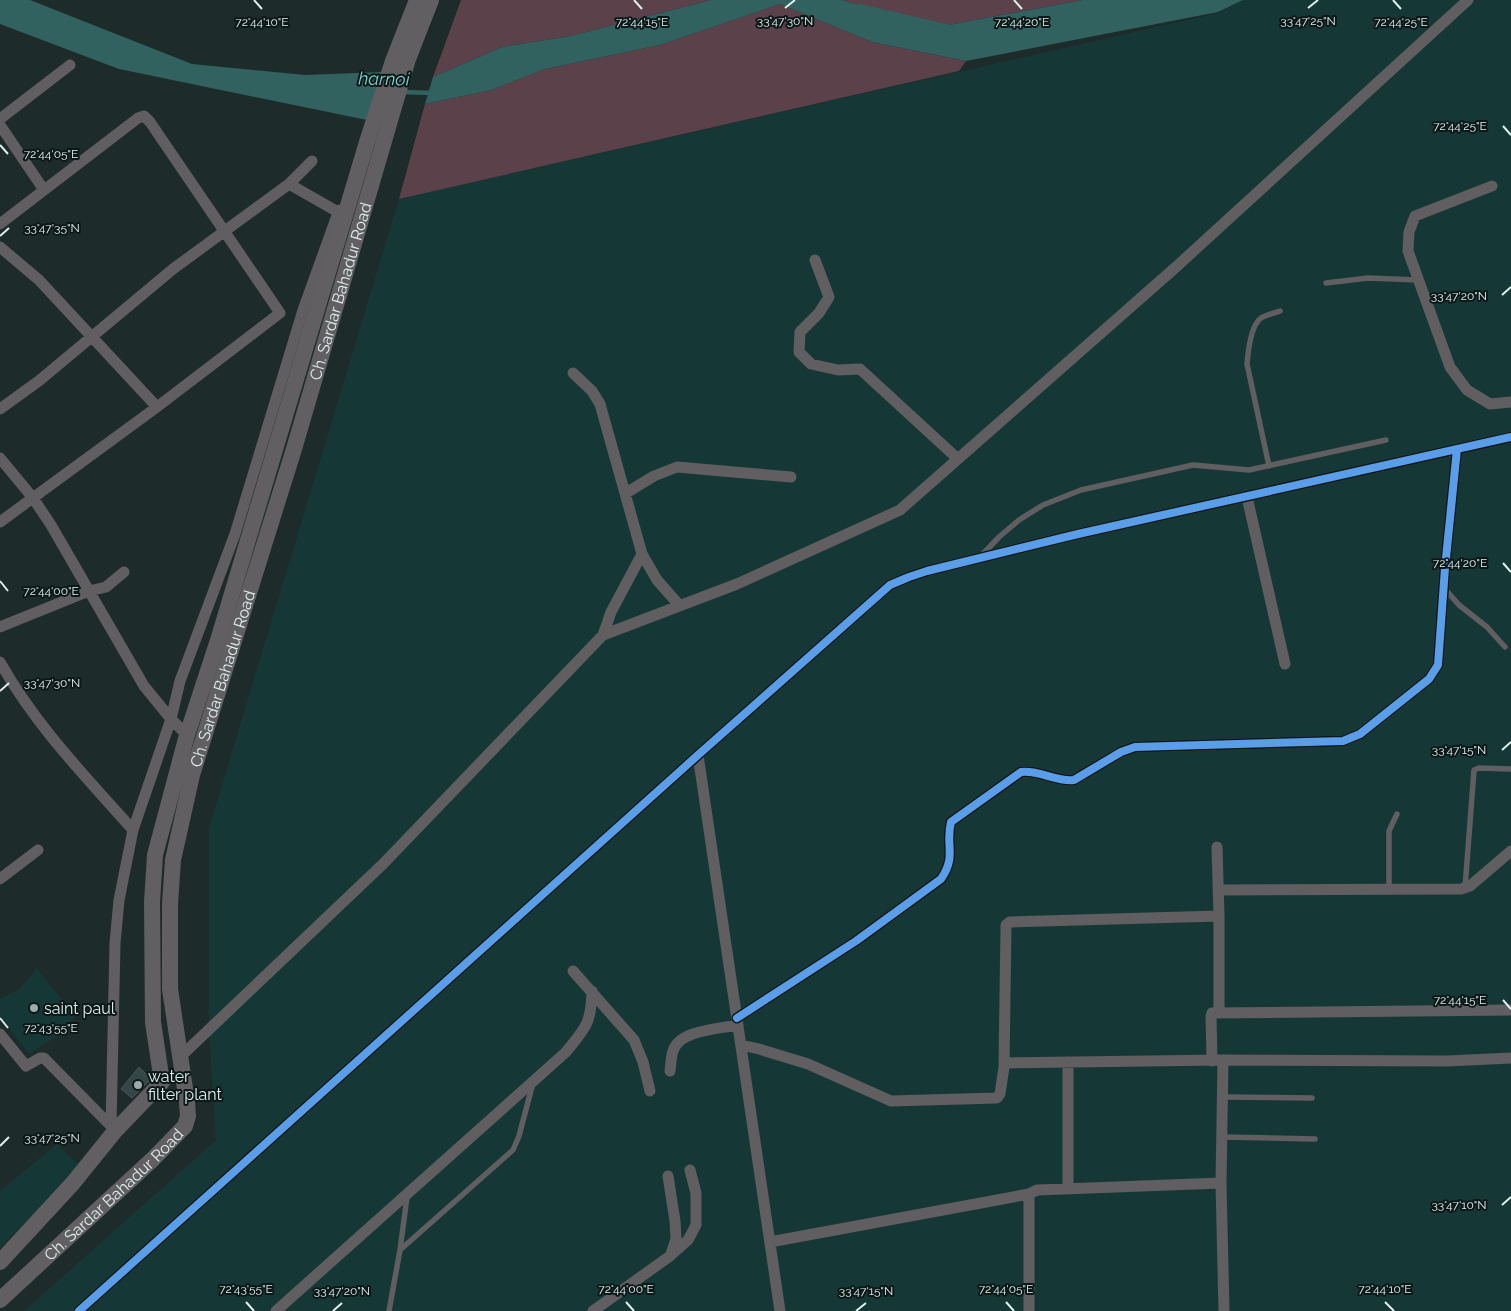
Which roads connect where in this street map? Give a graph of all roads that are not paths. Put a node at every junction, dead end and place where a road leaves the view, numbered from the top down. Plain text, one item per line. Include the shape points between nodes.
1 (417, 0) edge
2 (431, 0) edge
3 (1468, 0) edge
4 (400, 60) junction
5 (70, 65) dead end
6 (0, 119) edge
7 (383, 121) junction
8 (0, 125) edge
9 (367, 142) junction
10 (312, 161) dead end
11 (289, 184) junction
12 (1492, 186) dead end
13 (44, 190) junction
14 (338, 212) junction
15 (0, 224) edge
16 (225, 231) junction
17 (0, 246) edge
18 (815, 260) dead end
19 (1418, 280) junction
20 (1326, 283) dead end
21 (303, 310) junction
22 (1280, 311) dead end
23 (280, 313) junction
24 (91, 337) junction
25 (573, 373) dead end
26 (1511, 402) edge
27 (157, 407) junction
28 (0, 409) edge
29 (1511, 437) edge
30 (1386, 440) dead end
31 (1457, 449) junction
32 (0, 458) edge
33 (958, 459) junction
34 (1269, 466) junction
35 (791, 477) dead end
36 (626, 493) junction
37 (1247, 497) junction
38 (33, 498) junction
39 (0, 522) edge
40 (642, 554) junction
41 (978, 559) junction
42 (124, 572) dead end
43 (1444, 587) junction
44 (89, 591) junction
45 (680, 606) junction
46 (0, 627) edge
47 (602, 635) junction
48 (1505, 647) dead end
49 (0, 662) edge
50 (1285, 664) dead end
51 (171, 719) junction
52 (186, 735) junction
53 (698, 755) junction
54 (1511, 769) edge
55 (1397, 814) dead end
56 (133, 830) junction
57 (1216, 847) dead end
58 (38, 850) dead end
59 (1511, 851) edge
60 (0, 880) edge
61 (1465, 888) junction
62 (1389, 889) junction
63 (1218, 890) junction
64 (1219, 916) junction
65 (573, 971) dead end
66 (592, 991) junction
67 (1511, 1010) edge
68 (1219, 1012) junction
69 (738, 1022) junction
70 (0, 1034) edge
71 (741, 1045) junction
72 (179, 1058) junction
73 (1511, 1058) edge
74 (1218, 1061) junction
75 (1068, 1062) junction
76 (1004, 1063) junction
77 (670, 1071) dead end
78 (534, 1080) junction
79 (162, 1082) junction
80 (650, 1091) dead end
81 (1223, 1097) junction
82 (1312, 1098) dead end
83 (113, 1129) junction
84 (1222, 1137) junction
85 (1314, 1140) dead end
86 (690, 1170) dead end
87 (668, 1176) dead end
88 (1221, 1183) junction
89 (1068, 1188) junction
90 (407, 1194) junction
91 (1030, 1194) junction
92 (770, 1242) junction
93 (400, 1250) junction
94 (670, 1256) junction
95 (0, 1262) edge
96 (0, 1300) edge
97 (79, 1311) edge
98 (276, 1311) edge
99 (389, 1311) edge
100 (593, 1311) edge
101 (780, 1311) edge
102 (1029, 1311) edge
103 (1224, 1311) edge

1 - 4 main road, Ch. Sardar Bahadur Road
2 - 4 main road, Ch. Sardar Bahadur Road
3 - 33 street via 1176,267
4 - 7 main road, Ch. Sardar Bahadur Road
5 - 6 street
7 - 9 main road, Ch. Sardar Bahadur Road
7 - 72 main road, Ch. Sardar Bahadur Road via 294,448 192,775 173,860 170,989
8 - 13 street
9 - 14 street
9 - 52 main road, Ch. Sardar Bahadur Road via 219,637
10 - 11 street
11 - 14 street
11 - 16 street
12 - 19 street via 1415,216 1409,232 1408,251
13 - 15 street
13 - 16 street via 144,116
14 - 21 street
16 - 23 street
16 - 24 street
17 - 24 street via 39,280
18 - 33 street via 828,297 819,314 800,332 799,352 811,364 838,370 860,369
19 - 20 lane via 1368,278
19 - 26 street via 1450,367 1467,390 1490,404
21 - 23 street
21 - 51 street via 235,534 180,681
22 - 34 lane via 1261,318 1255,325 1248,349 1247,364
23 - 27 street
24 - 27 street
24 - 28 street
25 - 36 street via 592,391 600,404
27 - 38 street
29 - 31 street
30 - 34 lane
31 - 37 street
31 - 43 street
32 - 38 street
33 - 45 street via 900,510 737,584
34 - 41 lane via 1249,470 1193,465 1081,490 1043,505 1019,520
35 - 36 street via 677,468 654,476
36 - 40 street
37 - 41 street
37 - 50 street
38 - 39 street
38 - 44 street
40 - 45 street via 657,580
40 - 47 street
41 - 53 street via 908,577 890,585
42 - 44 street via 106,587
43 - 48 lane
43 - 69 street via 1438,665 1429,679 1360,734 1343,741 1135,747 1074,780 1021,772 951,822 948,868 942,879
44 - 46 street
44 - 51 street via 144,686
45 - 47 street
47 - 72 street via 383,864
49 - 56 street via 45,731
51 - 52 street
51 - 56 street
52 - 79 main road, Ch. Sardar Bahadur Road via 155,855 153,1022
53 - 69 street
53 - 97 street
54 - 61 lane via 1474,770
55 - 62 lane via 1389,831
56 - 83 street via 119,900 115,943
57 - 63 street
58 - 60 street
59 - 61 street
61 - 62 street
62 - 63 street
63 - 64 street
64 - 68 street
64 - 76 street via 1010,922 1006,925
65 - 66 street
66 - 78 street via 586,1026 566,1052
66 - 80 street via 634,1040
67 - 68 street
68 - 74 street via 1210,1016
69 - 71 street
69 - 77 street via 680,1039 673,1050
70 - 83 street via 26,1066 44,1058
71 - 76 street via 808,1064 891,1101 996,1098 1000,1094
71 - 92 street
72 - 79 main road
72 - 96 main road, Ch. Sardar Bahadur Road via 188,1109 185,1126
73 - 74 street
74 - 75 street
74 - 81 street
75 - 76 street
75 - 89 street
78 - 90 street
78 - 93 lane via 520,1136 513,1150
79 - 83 main road, Ch. Sardar Bahadur Road
81 - 82 lane
81 - 84 street
83 - 95 main road, Ch. Sardar Bahadur Road via 73,1183
84 - 85 lane
84 - 88 street
86 - 94 street via 696,1194 696,1225 688,1240
87 - 94 street via 676,1239
88 - 89 street
88 - 103 street
89 - 91 street via 1037,1190
90 - 93 lane
90 - 98 street
91 - 92 street
91 - 102 street
92 - 101 street
93 - 99 lane
94 - 100 street

